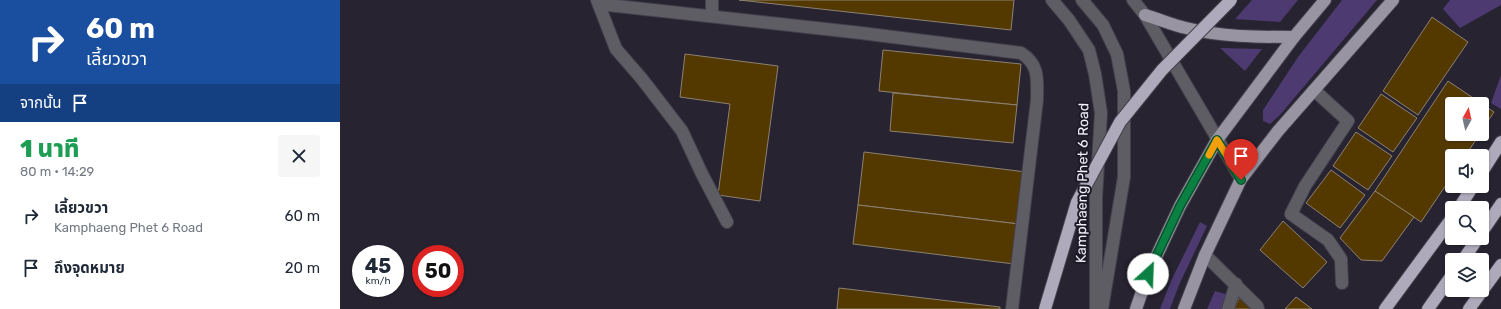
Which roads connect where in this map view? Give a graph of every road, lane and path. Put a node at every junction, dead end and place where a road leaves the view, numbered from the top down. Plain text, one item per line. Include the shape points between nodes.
1 (712, 0) edge
2 (1052, 0) edge
3 (1082, 0) edge
4 (1133, 0) edge
5 (1231, 0) edge
6 (1325, 0) edge
7 (1393, 0) edge
8 (598, 2) edge
9 (1145, 15) junction
10 (712, 16) junction
11 (1294, 37) junction
12 (1314, 90) junction
13 (1217, 140) junction
14 (1501, 142) edge
15 (1489, 161) edge
16 (1241, 180) junction
17 (1501, 204) edge
18 (728, 222) dead end
19 (1489, 222) edge
20 (1445, 228) edge
21 (1205, 255) junction
22 (1501, 264) edge
23 (1342, 283) dead end
24 (1236, 284) junction
25 (1445, 285) edge
26 (1012, 309) edge
27 (1045, 309) edge
28 (1096, 309) edge
29 (1102, 309) edge
30 (1136, 309) edge
31 (1184, 309) edge
32 (1228, 309) edge
33 (1258, 309) edge
34 (1385, 309) edge
35 (1428, 309) edge
36 (1469, 309) edge

1 - 10 street
2 - 28 street, Kamphaeng Phet 6 Road via 1089,50 1102,113 1096,198
3 - 29 street, Kamphaeng Phet 6 Road via 1103,25 1117,54 1124,91 1124,177
4 - 9 street
5 - 27 highway, bridge via 1162,70 1120,122 1077,202
6 - 11 main road
7 - 12 main road
8 - 10 street
8 - 18 street via 616,49 682,131
9 - 11 main road via 1187,28 1220,34
9 - 13 street
10 - 26 street via 1021,53 1028,58 1037,74 1038,100
11 - 13 main road
12 - 16 main road via 1278,131
12 - 23 street via 1348,120 1305,186 1291,214 1328,240 1341,260
13 - 16 street
13 - 30 main road via 1180,206 1148,274
14 - 15 highway
16 - 21 main road
17 - 19 highway
20 - 34 highway
21 - 24 street
21 - 31 main road
22 - 36 highway
24 - 32 street
24 - 33 street
25 - 35 highway

